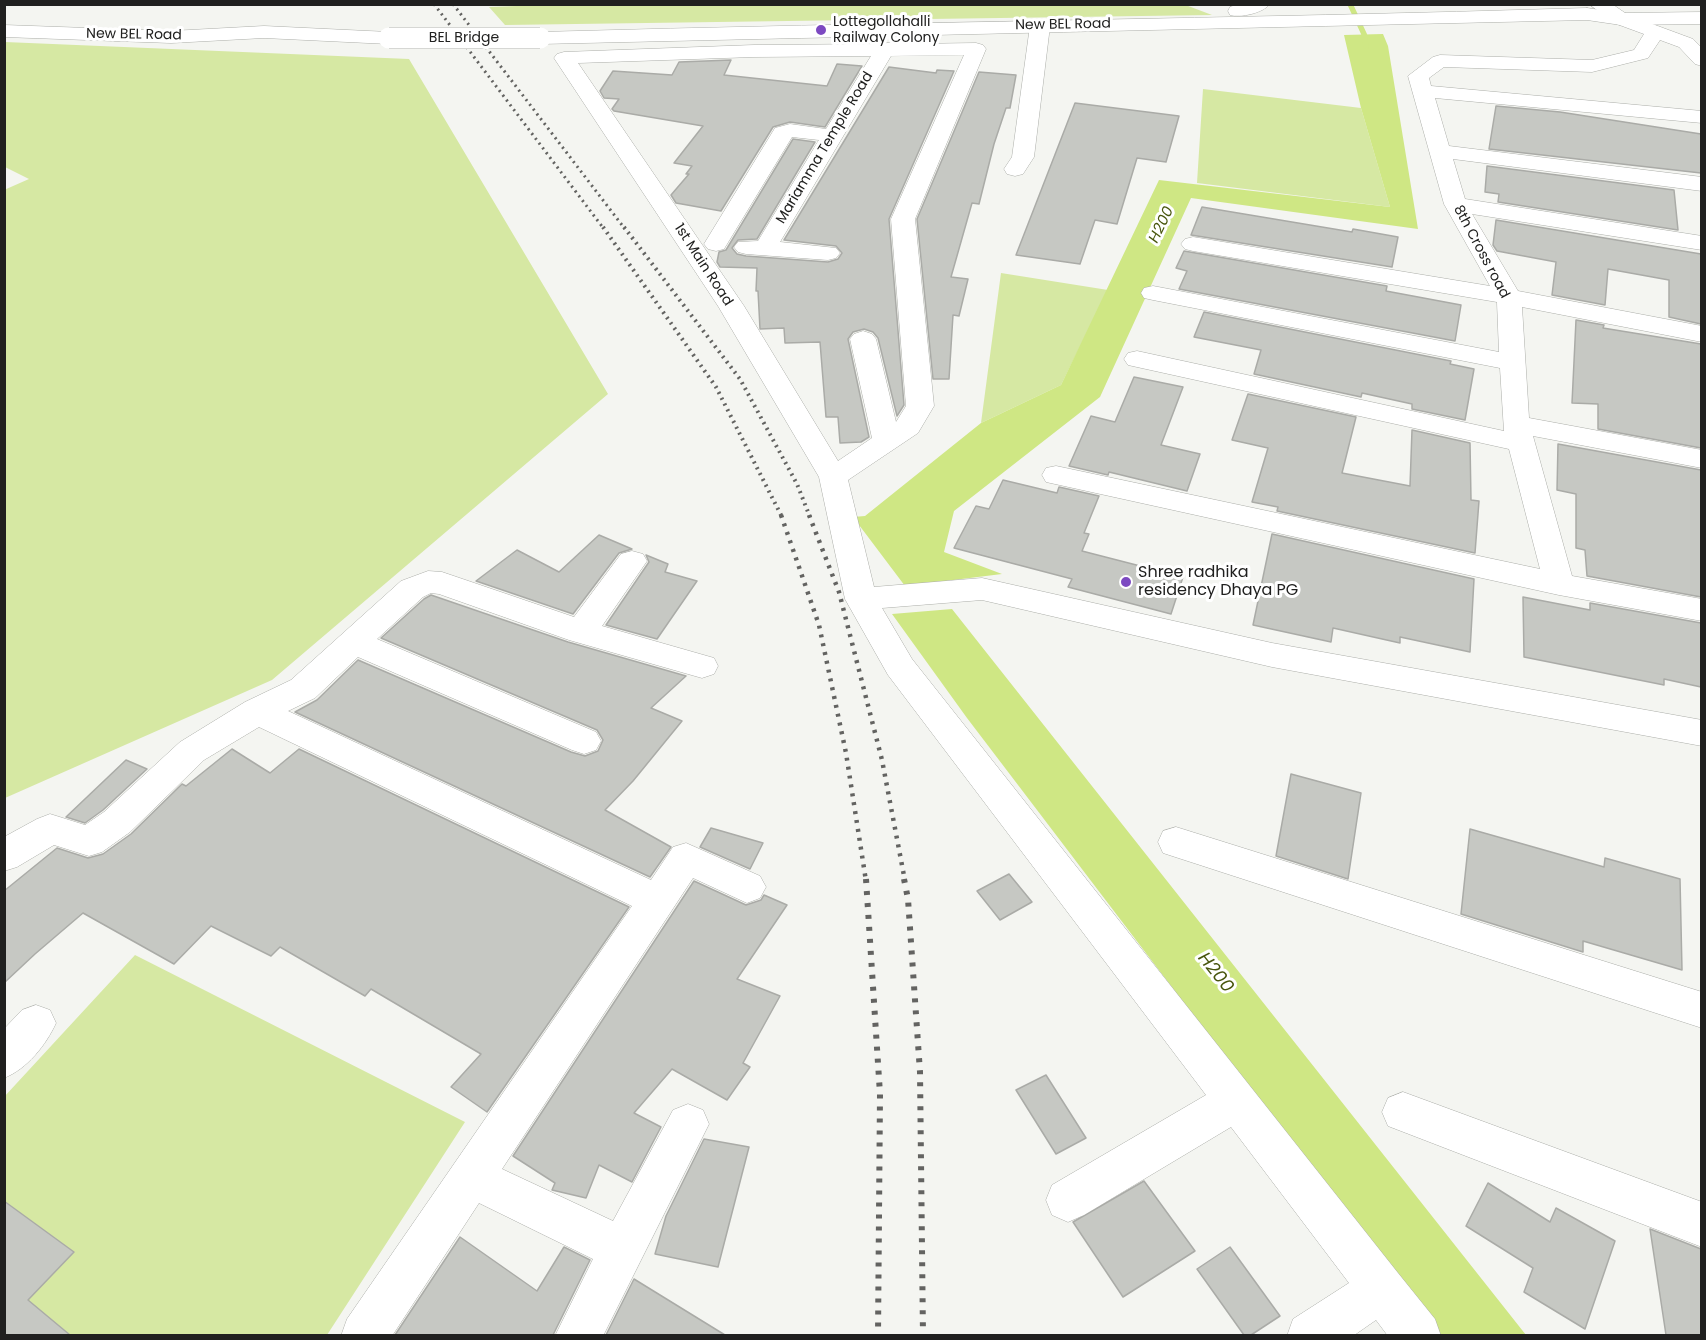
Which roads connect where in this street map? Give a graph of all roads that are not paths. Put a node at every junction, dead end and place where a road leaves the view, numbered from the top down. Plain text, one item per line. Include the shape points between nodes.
1 (1214, 4) edge
2 (1262, 4) edge
3 (1701, 7) edge
4 (1596, 9) edge
5 (1237, 10) junction
6 (4, 14) edge
7 (1701, 18) edge
8 (1621, 19) junction
9 (1274, 21) junction
10 (1040, 26) junction
11 (1014, 27) junction
12 (4, 31) edge
13 (1656, 31) junction
14 (264, 32) junction
15 (389, 38) joint
16 (540, 38) joint
17 (885, 49) junction
18 (1701, 60) edge
19 (1422, 91) junction
20 (1701, 117) edge
21 (833, 136) junction
22 (1440, 151) junction
23 (1015, 169) dead end
24 (1701, 184) edge
25 (1455, 204) junction
26 (1701, 243) edge
27 (1192, 244) dead end
28 (705, 248) junction
29 (765, 248) junction
30 (828, 253) dead end
31 (1153, 293) dead end
32 (1509, 297) junction
33 (1701, 334) edge
34 (863, 339) dead end
35 (1137, 359) dead end
36 (1511, 362) junction
37 (1519, 434) junction
38 (887, 443) junction
39 (1701, 459) edge
40 (1056, 475) dead end
41 (833, 477) junction
42 (632, 561) dead end
43 (1559, 584) junction
44 (861, 599) junction
45 (1701, 610) edge
46 (580, 632) junction
47 (355, 643) junction
48 (702, 666) dead end
49 (257, 711) junction
50 (1701, 733) edge
51 (584, 741) dead end
52 (1176, 842) dead end
53 (4, 856) edge
54 (747, 887) dead end
55 (659, 901) junction
56 (1701, 1010) edge
57 (36, 1023) dead end
58 (4, 1059) edge
59 (1236, 1101) junction
60 (1403, 1112) dead end
61 (688, 1125) dead end
62 (471, 1177) junction
63 (1068, 1200) dead end
64 (1701, 1225) edge
65 (623, 1249) junction
66 (1382, 1289) junction
67 (364, 1335) edge
68 (578, 1335) edge
69 (1310, 1335) edge
70 (1418, 1335) edge

1 - 5 street
2 - 5 street
3 - 4 street, New BEL Road
4 - 8 street, New BEL Road
4 - 9 street, New BEL Road via 1392,20
5 - 9 street
6 - 14 street, New BEL Road via 195,20
7 - 8 street, New BEL Road
8 - 13 street
9 - 10 street, New BEL Road
10 - 11 street, New BEL Road
10 - 23 street via 1023,157
11 - 16 street, New BEL Road
11 - 17 street
12 - 14 street, New BEL Road via 171,37
13 - 18 street via 1686,43
13 - 19 street via 1641,54 1592,66 1440,61 1418,76
14 - 15 street, New BEL Road
15 - 16 street, BEL Bridge, bridge
17 - 21 street, Mariamma Temple Road
17 - 28 street, 1st Main Road via 564,58
17 - 38 street via 976,49 903,219 920,406 908,427
19 - 20 street
19 - 22 street, 8th Cross road
21 - 28 street via 790,130 783,133
21 - 29 street, Mariamma Temple Road
22 - 24 street
22 - 25 street, 8th Cross road
25 - 26 street
25 - 32 street, 8th Cross road
27 - 32 street
28 - 29 street
28 - 41 street, 1st Main Road
29 - 30 street
31 - 36 street
32 - 33 street
32 - 36 street, 8th Cross road
34 - 38 street
35 - 37 street
36 - 37 street, 8th Cross road
37 - 39 street
37 - 43 street, 8th Cross road
38 - 41 street
40 - 43 street
41 - 44 street, 1st Main Road
42 - 46 street
43 - 45 street
44 - 50 street via 982,589 1272,656
44 - 59 street, 1st Main Road via 900,667
46 - 47 street via 442,583 428,582 412,589
46 - 48 street
47 - 49 street via 303,689
47 - 51 street
49 - 53 street via 192,751 117,822 89,841 50,829
49 - 55 street
52 - 56 street
54 - 55 street via 686,858
55 - 62 street
57 - 58 street
59 - 63 street
59 - 66 street, 1st Main Road
60 - 64 street
61 - 65 street
62 - 65 street
62 - 67 street
65 - 68 street
66 - 69 street
66 - 70 street, 1st Main Road

